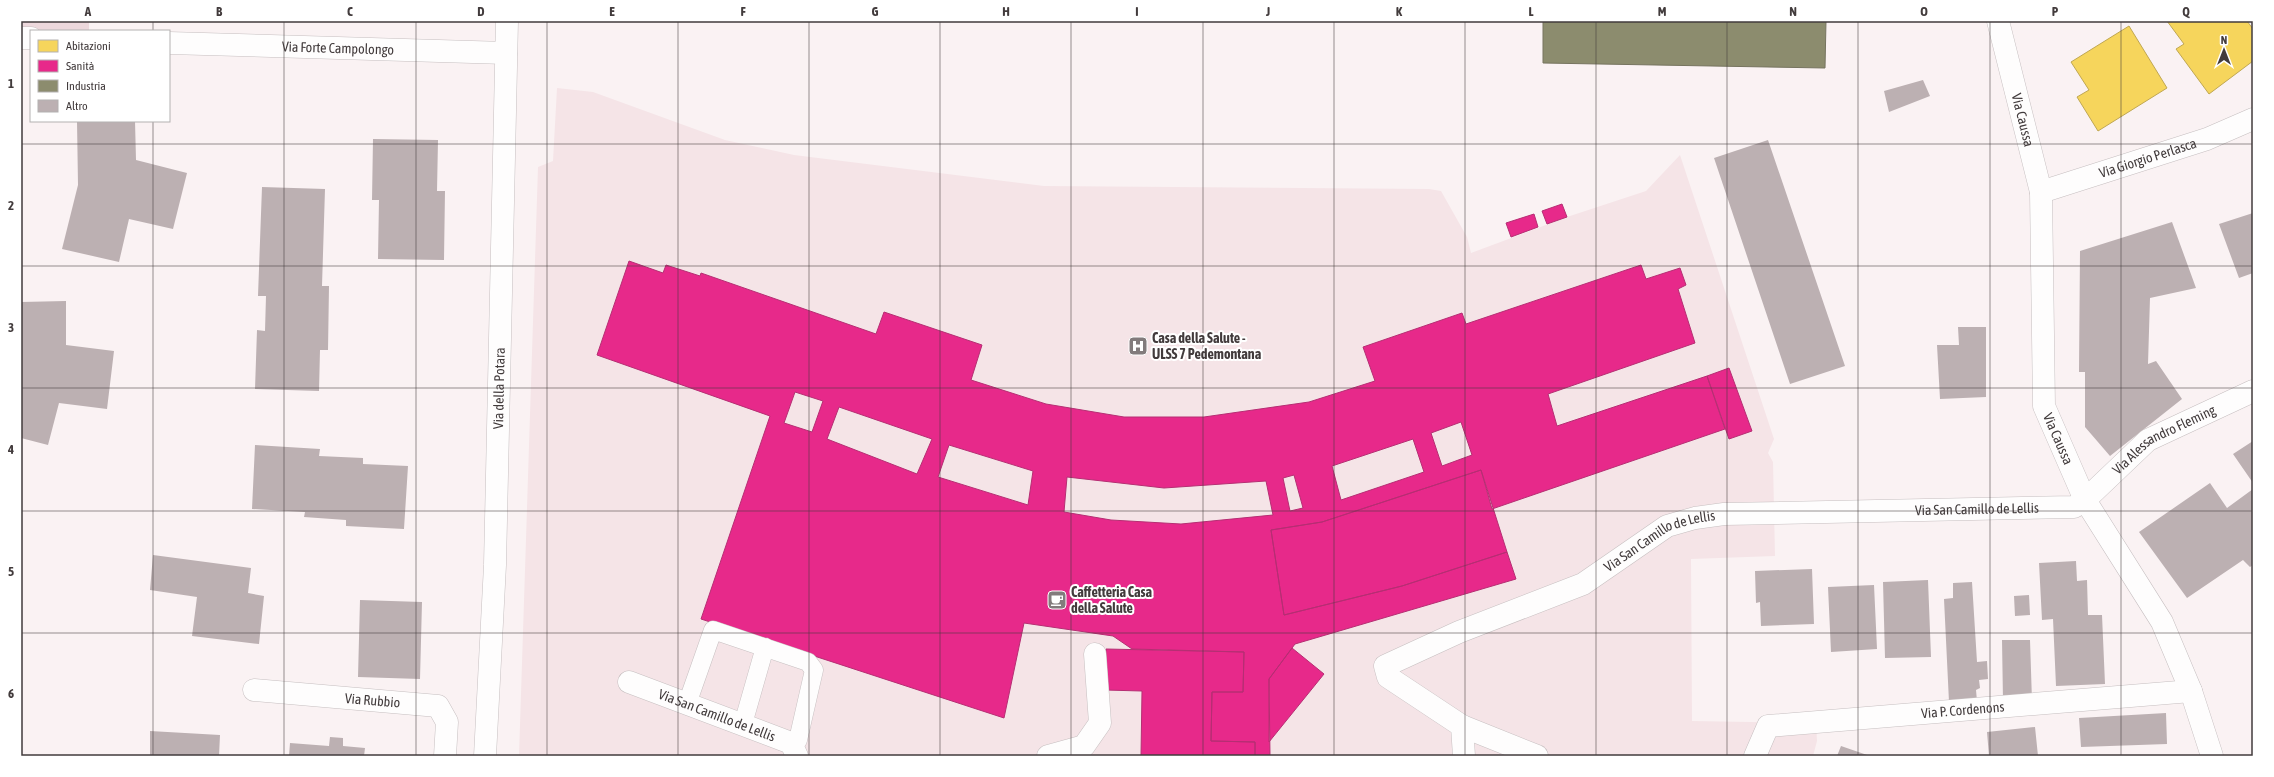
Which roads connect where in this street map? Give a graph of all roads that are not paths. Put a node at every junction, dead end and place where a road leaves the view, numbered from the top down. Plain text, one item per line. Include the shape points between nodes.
1 (507, 21) edge
2 (1998, 21) edge
3 (170, 43) edge
4 (506, 53) junction
5 (2253, 119) edge
6 (2041, 192) junction
7 (2253, 391) edge
8 (2085, 500) junction
9 (765, 647) junction
10 (1095, 654) dead end
11 (629, 682) dead end
12 (254, 690) dead end
13 (2191, 691) junction
14 (687, 704) junction
15 (743, 724) junction
16 (1462, 726) junction
17 (796, 749) edge
18 (445, 756) edge
19 (485, 756) edge
20 (1048, 756) edge
21 (1464, 756) edge
22 (1537, 756) edge
23 (1755, 756) edge
24 (2212, 756) edge

1 - 4 street, Via della Potara
2 - 6 street, Via Caussa
3 - 4 street, Via Forte Campolongo
4 - 19 street, Via della Potara via 495,565
5 - 6 street, Via Giorgio Perlasca via 2207,139
6 - 8 street, Via Caussa via 2044,406
7 - 8 street, Via Alessandro Fleming via 2148,440
8 - 13 street, Via Caussa via 2162,622
8 - 16 street, Via San Camillo de Lellis via 2074,507 1724,514 1695,518 1667,526 1582,584 1458,632 1385,666 1388,678
9 - 14 lane via 713,630
9 - 15 lane
9 - 17 lane via 808,662 814,670
10 - 20 street via 1100,723 1084,746
11 - 14 street, Via San Camillo de Lellis
12 - 18 street, Via Rubbio via 438,706 446,722
13 - 23 street, Via P. Cordenons via 1768,726
13 - 24 street, Via Caussa
14 - 15 street, Via San Camillo de Lellis
15 - 17 street, Via San Camillo de Lellis
16 - 21 street
16 - 22 street

